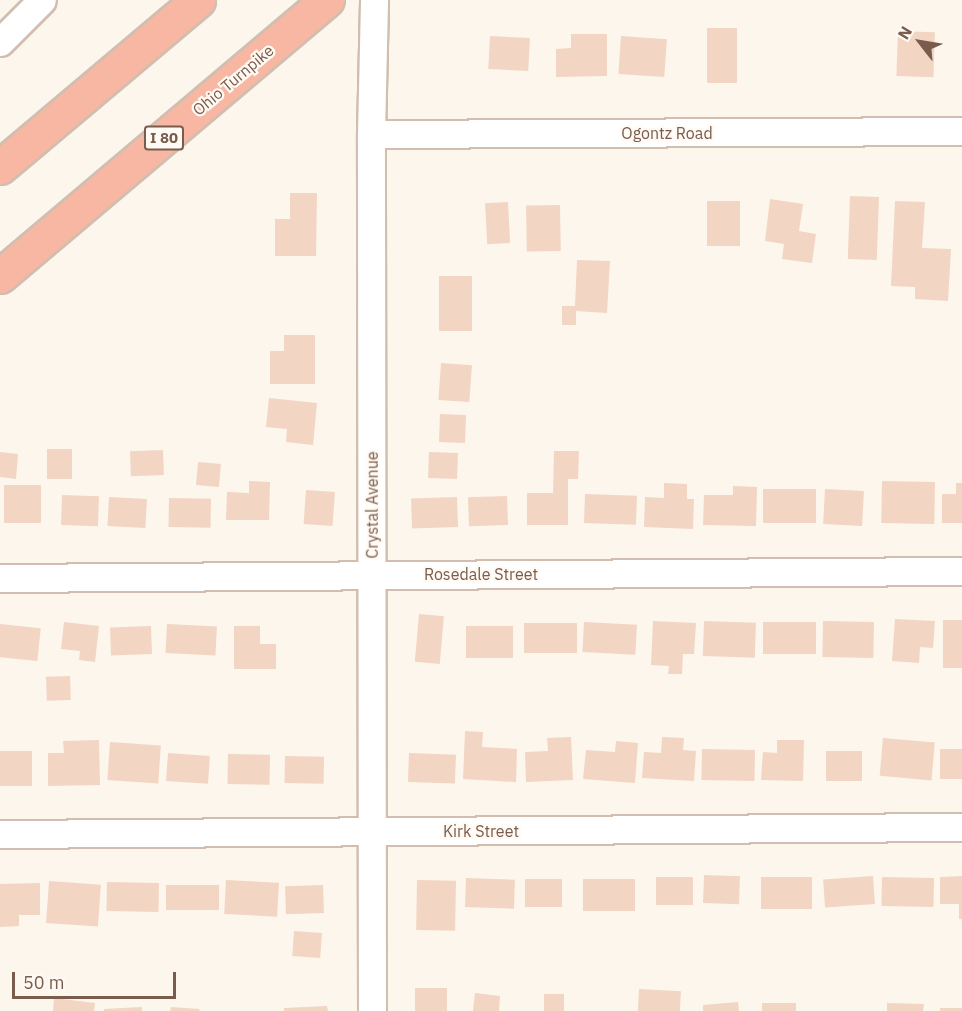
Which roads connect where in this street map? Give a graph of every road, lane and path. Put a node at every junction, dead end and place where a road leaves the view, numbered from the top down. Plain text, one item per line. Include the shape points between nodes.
1 (42, 0) edge
2 (198, 0) edge
3 (327, 0) edge
4 (374, 0) edge
5 (0, 42) edge
6 (962, 131) edge
7 (371, 134) junction
8 (0, 167) edge
9 (0, 276) edge
10 (962, 571) edge
11 (372, 575) junction
12 (0, 578) edge
13 (962, 827) edge
14 (372, 832) junction
15 (0, 834) edge
16 (372, 1011) edge

1 - 5 street
2 - 8 highway
3 - 9 highway, Ohio Turnpike / I 80
4 - 7 street, Crystal Avenue
6 - 7 street, Ogontz Road
7 - 11 street, Crystal Avenue
10 - 11 street, Rosedale Street
11 - 12 street, Rosedale Street
11 - 14 street, Crystal Avenue
13 - 14 street, Kirk Street
14 - 15 street, Kirk Street
14 - 16 street, Crystal Avenue

